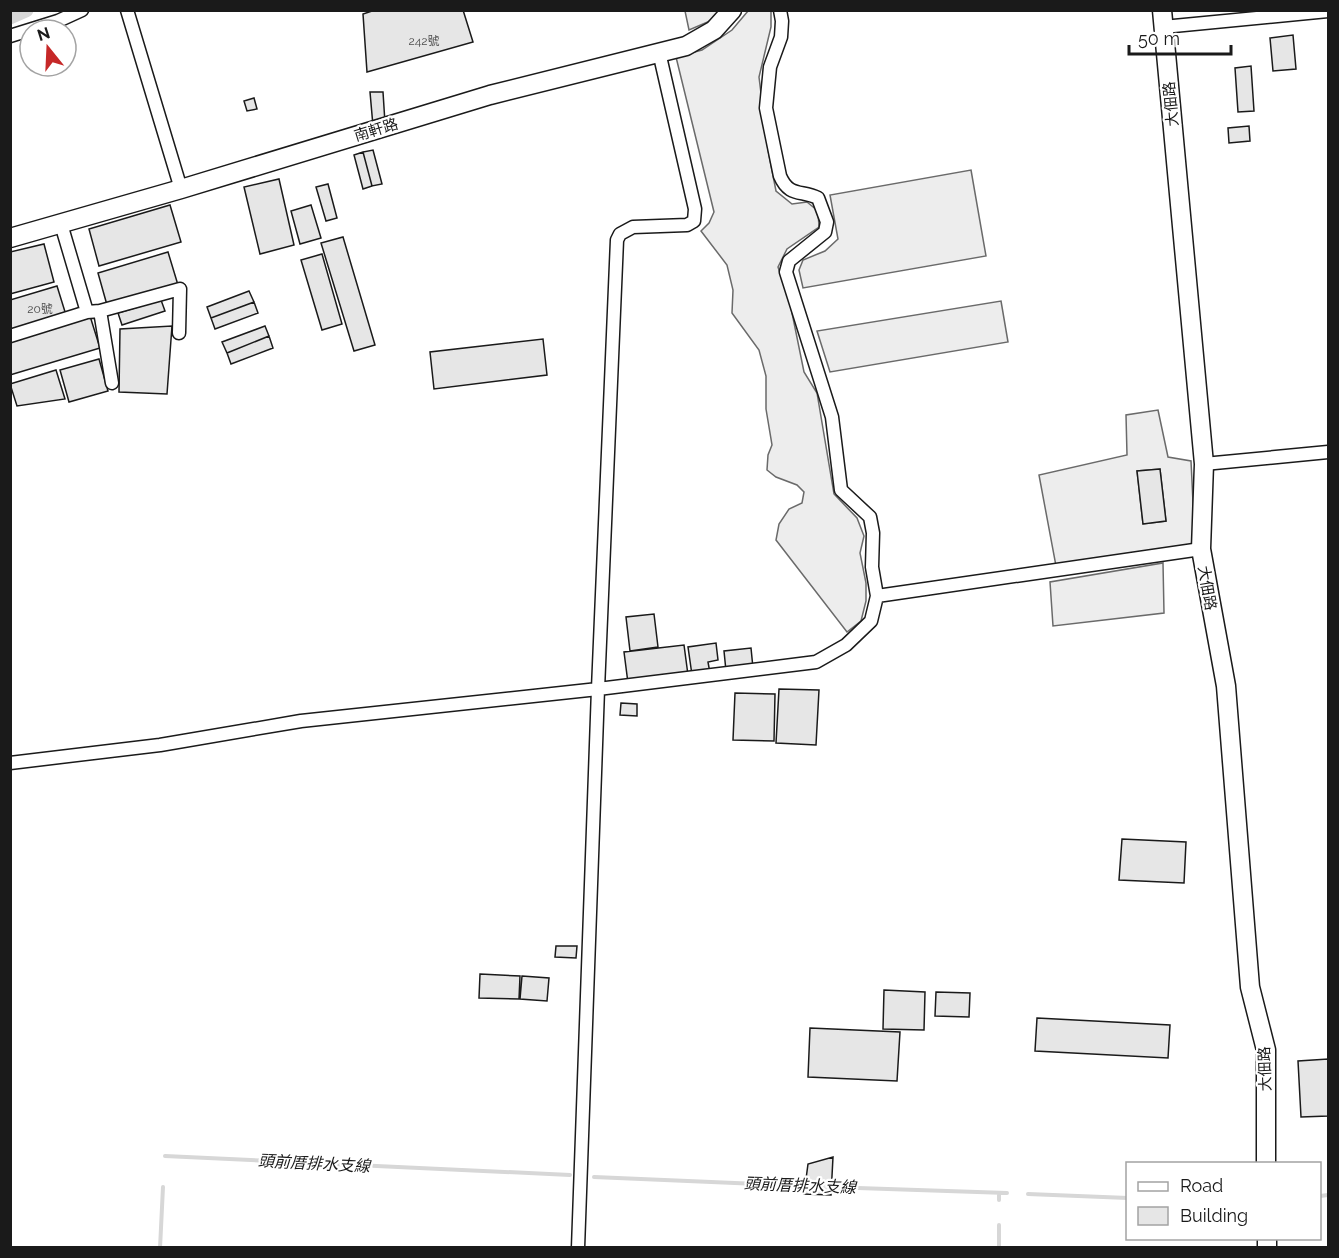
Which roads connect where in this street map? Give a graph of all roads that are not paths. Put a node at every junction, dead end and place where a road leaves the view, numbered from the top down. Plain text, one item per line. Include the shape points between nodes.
1 (82, 10) edge
2 (127, 10) edge
3 (732, 10) edge
4 (780, 10) edge
5 (1329, 11) edge
6 (1162, 19) edge
7 (10, 36) edge
8 (659, 52) junction
9 (181, 189) junction
10 (61, 224) junction
11 (10, 238) edge
12 (94, 311) junction
13 (179, 333) dead end
14 (10, 336) edge
15 (112, 383) dead end
16 (1329, 452) edge
17 (1204, 464) junction
18 (1201, 549) junction
19 (877, 596) junction
20 (598, 689) junction
21 (10, 764) edge
22 (1266, 1162) edge
23 (578, 1248) edge

1 - 7 street
2 - 9 street
3 - 8 street, 南軒路 via 714,30 686,46
4 - 19 street via 781,37 770,67 766,108 780,176 792,192 818,198 827,222 825,232 789,261 786,272 832,417 841,490 870,517
5 - 6 street
6 - 17 street, 大佃路
8 - 9 street, 南軒路 via 490,95
8 - 20 street via 695,209 694,221 687,225 633,227 617,240
9 - 10 street, 南軒路
10 - 11 street, 南軒路
10 - 12 street
12 - 13 street via 180,289
12 - 14 street
12 - 15 street
16 - 17 street
17 - 18 street, 大佃路
18 - 19 street
18 - 22 street, 大佃路 via 1226,686 1250,987 1266,1050
19 - 20 street via 871,621 846,645 816,662
20 - 21 street via 301,721 160,745
20 - 23 street

